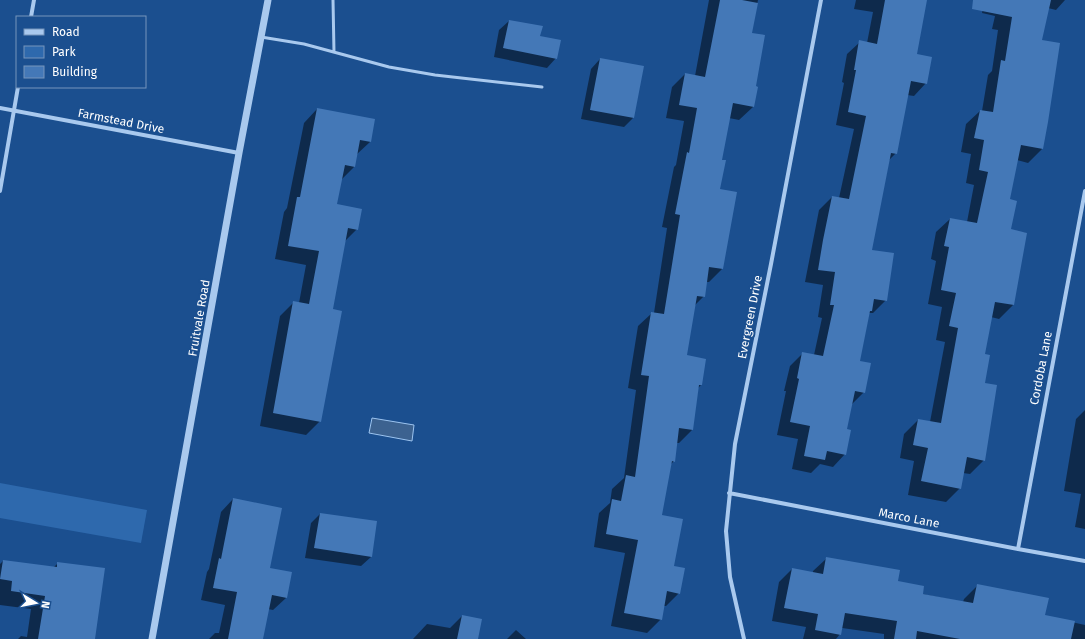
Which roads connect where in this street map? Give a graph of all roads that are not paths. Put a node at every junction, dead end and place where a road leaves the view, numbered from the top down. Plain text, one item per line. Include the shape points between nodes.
1 (34, 0) edge
2 (268, 0) edge
3 (333, 0) edge
4 (821, 0) edge
5 (31, 16) edge
6 (261, 37) junction
7 (334, 52) junction
8 (542, 87) dead end
9 (18, 88) edge
10 (0, 108) edge
11 (14, 110) junction
12 (239, 153) junction
13 (0, 191) edge
14 (1085, 191) edge
15 (729, 493) junction
16 (1018, 549) junction
17 (1085, 561) edge
18 (152, 639) edge
19 (744, 639) edge

1 - 5 street
2 - 6 street, Fruitvale Road
3 - 7 lane
4 - 15 street, Evergreen Drive via 735,444
6 - 7 lane
6 - 12 street, Fruitvale Road
7 - 8 lane via 389,67 435,75
9 - 11 street
10 - 11 street, Farmstead Drive
11 - 12 street, Farmstead Drive
11 - 13 street
12 - 18 street, Fruitvale Road
14 - 16 street, Cordoba Lane
15 - 16 street, Marco Lane
15 - 19 street, Evergreen Drive via 726,531 729,569
16 - 17 street, Marco Lane

